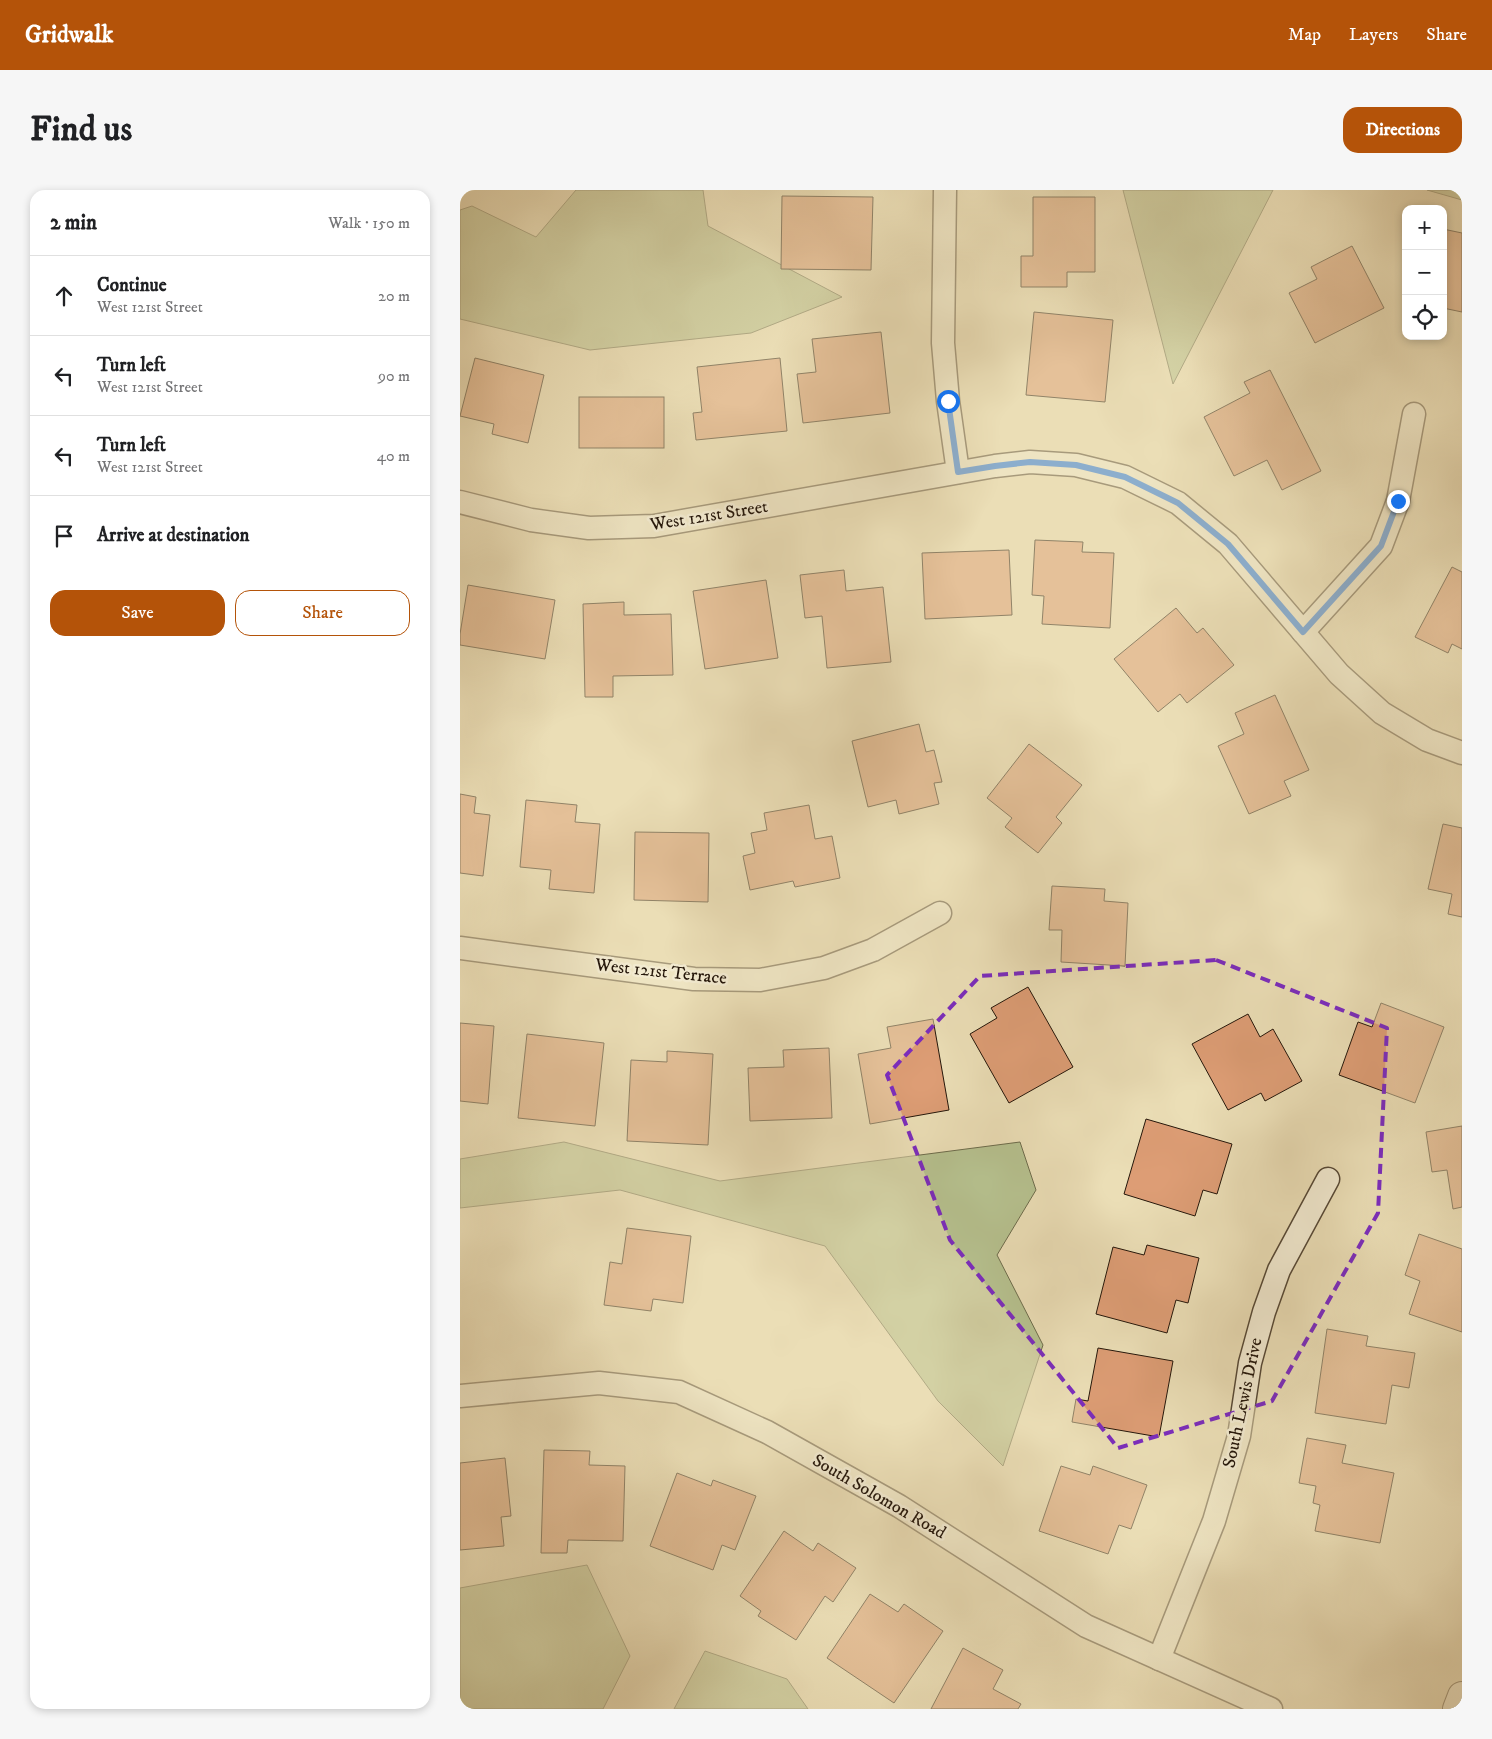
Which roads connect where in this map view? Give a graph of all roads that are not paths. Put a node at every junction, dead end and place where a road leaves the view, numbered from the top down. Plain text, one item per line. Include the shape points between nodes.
1 (946, 190) edge
2 (1414, 414) dead end
3 (958, 472) junction
4 (460, 502) edge
5 (1303, 632) junction
6 (1462, 753) edge
7 (940, 913) dead end
8 (460, 948) edge
9 (1328, 1179) dead end
10 (460, 1396) edge
11 (1159, 1659) junction
12 (1462, 1696) edge
13 (1271, 1709) edge
14 (1457, 1709) edge

1 - 3 street via 943,343
2 - 5 street via 1398,501 1381,546
3 - 4 street, West 121st Street via 654,526 588,528 531,520
3 - 5 street, West 121st Street via 1030,462 1076,465 1125,477 1178,503 1228,544
5 - 6 street, West 121st Street via 1339,674 1382,713 1427,740
7 - 8 street, West 121st Terrace via 873,950 824,968 760,980 694,979
9 - 11 street, South Lewis Drive via 1280,1270 1264,1312 1250,1363 1239,1436 1216,1512
10 - 11 street, South Solomon Road via 599,1383 679,1392 767,1432 899,1506 1086,1626
11 - 13 street, South Solomon Road
12 - 14 street

